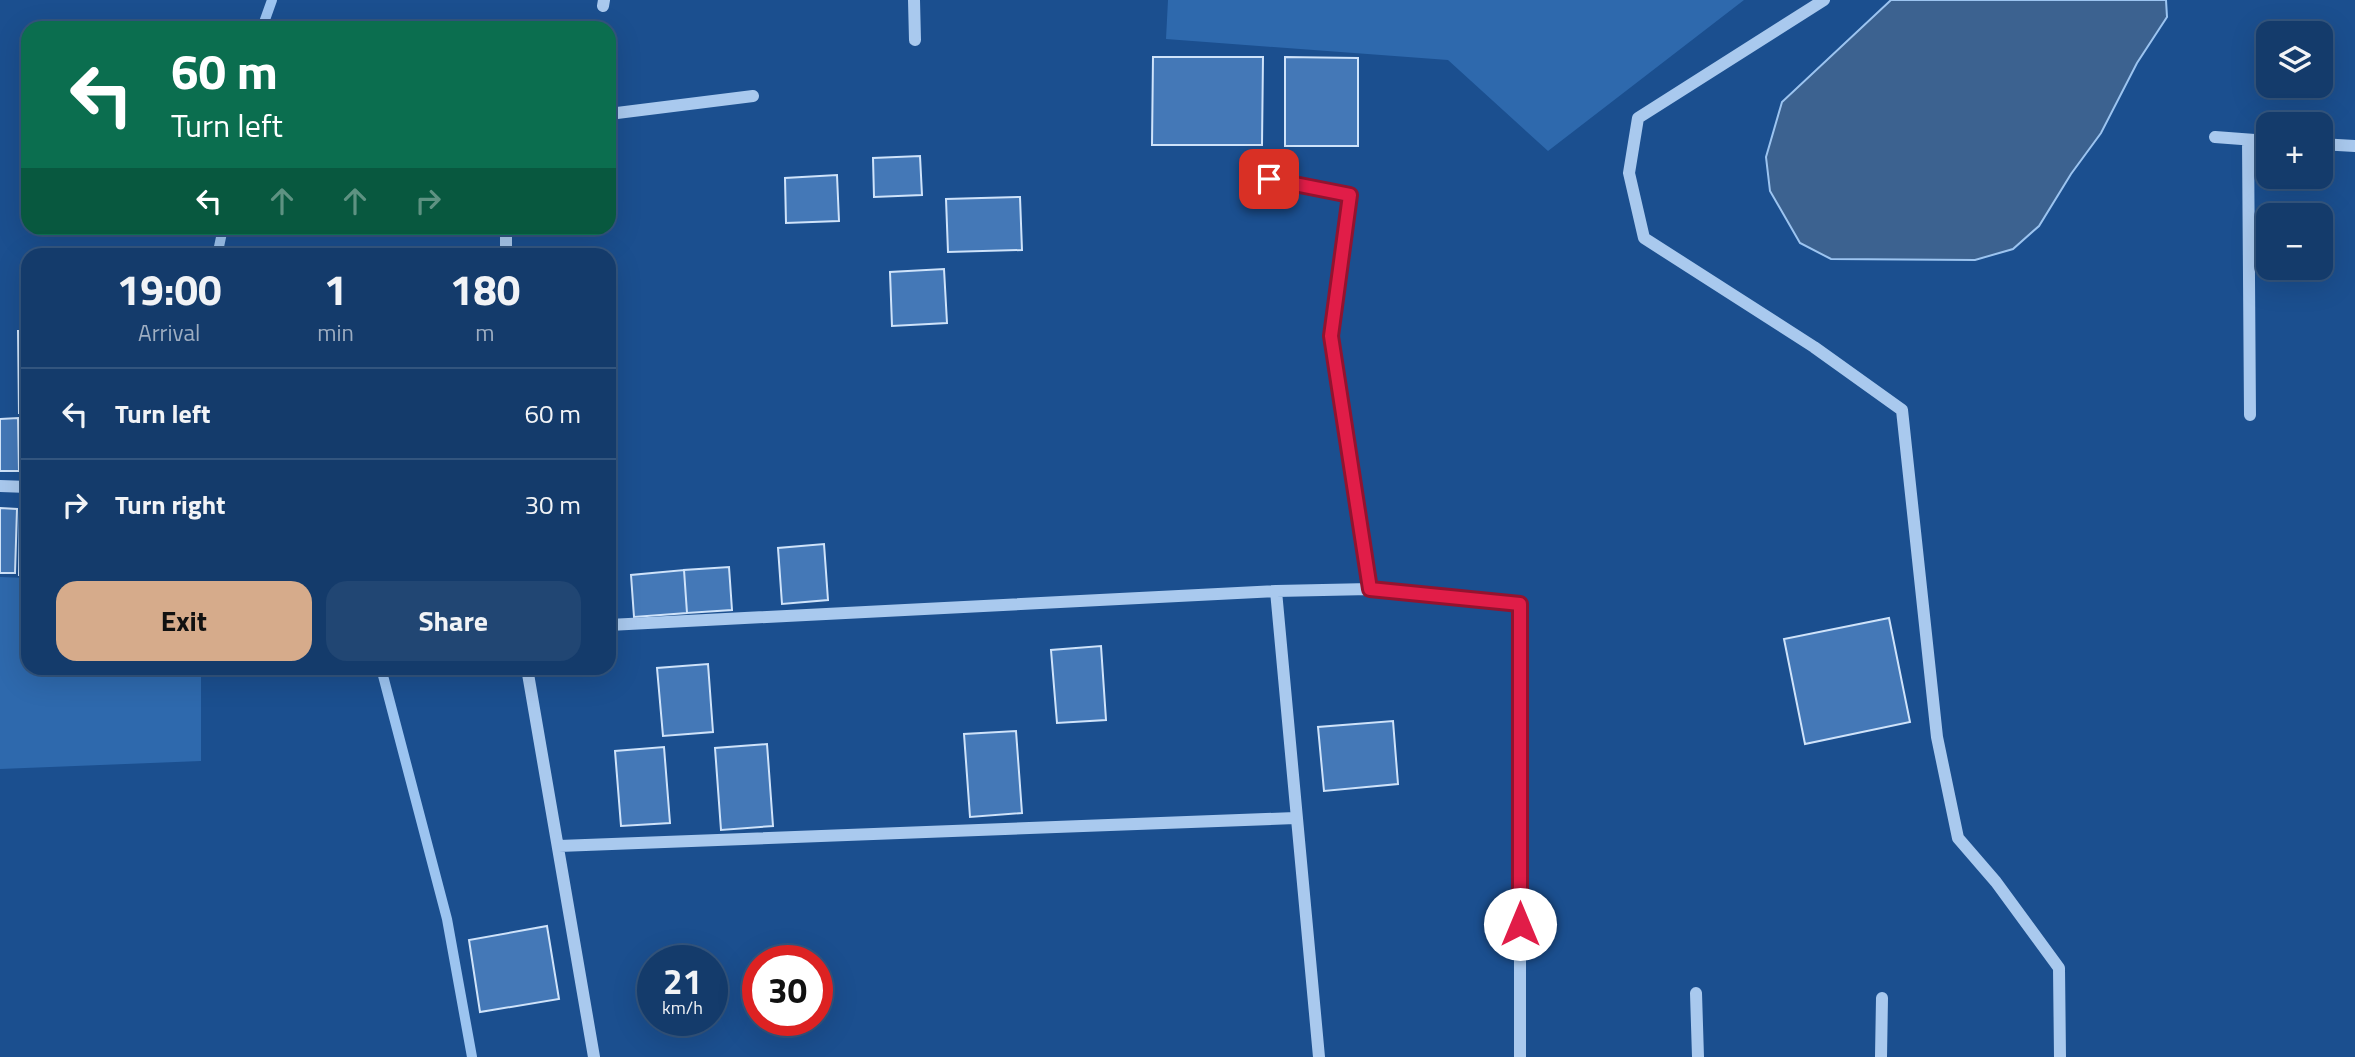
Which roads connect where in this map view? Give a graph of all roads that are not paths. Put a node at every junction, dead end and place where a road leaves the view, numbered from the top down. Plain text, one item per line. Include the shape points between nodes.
1 (914, 0) edge
2 (1824, 0) edge
3 (915, 40) dead end
4 (753, 96) dead end
5 (616, 113) edge
6 (2215, 137) dead end
7 (2248, 139) junction
8 (2256, 140) edge
9 (2333, 145) edge
10 (2355, 146) edge
11 (1269, 179) dead end
12 (2250, 415) dead end
13 (0, 486) edge
14 (21, 487) edge
15 (1370, 589) junction
16 (1276, 591) junction
17 (616, 625) edge
18 (528, 675) edge
19 (1296, 818) junction
20 (559, 846) junction
21 (1696, 993) dead end
22 (1882, 998) dead end
23 (594, 1057) edge
24 (1319, 1057) edge
25 (1520, 1057) edge
26 (1698, 1057) edge
27 (1881, 1057) edge
28 (2060, 1057) edge

1 - 3 street
2 - 28 street via 1638,118 1629,173 1644,238 1814,347 1902,410 1937,737 1958,838 2059,968
4 - 5 street
6 - 7 street
7 - 8 street
7 - 12 street
9 - 10 street
11 - 15 street via 1350,195 1331,336
13 - 14 street
15 - 16 street
15 - 25 street via 1520,604
16 - 17 street
16 - 19 street
18 - 20 street
19 - 20 street
19 - 24 street
20 - 23 street
21 - 26 street
22 - 27 street

